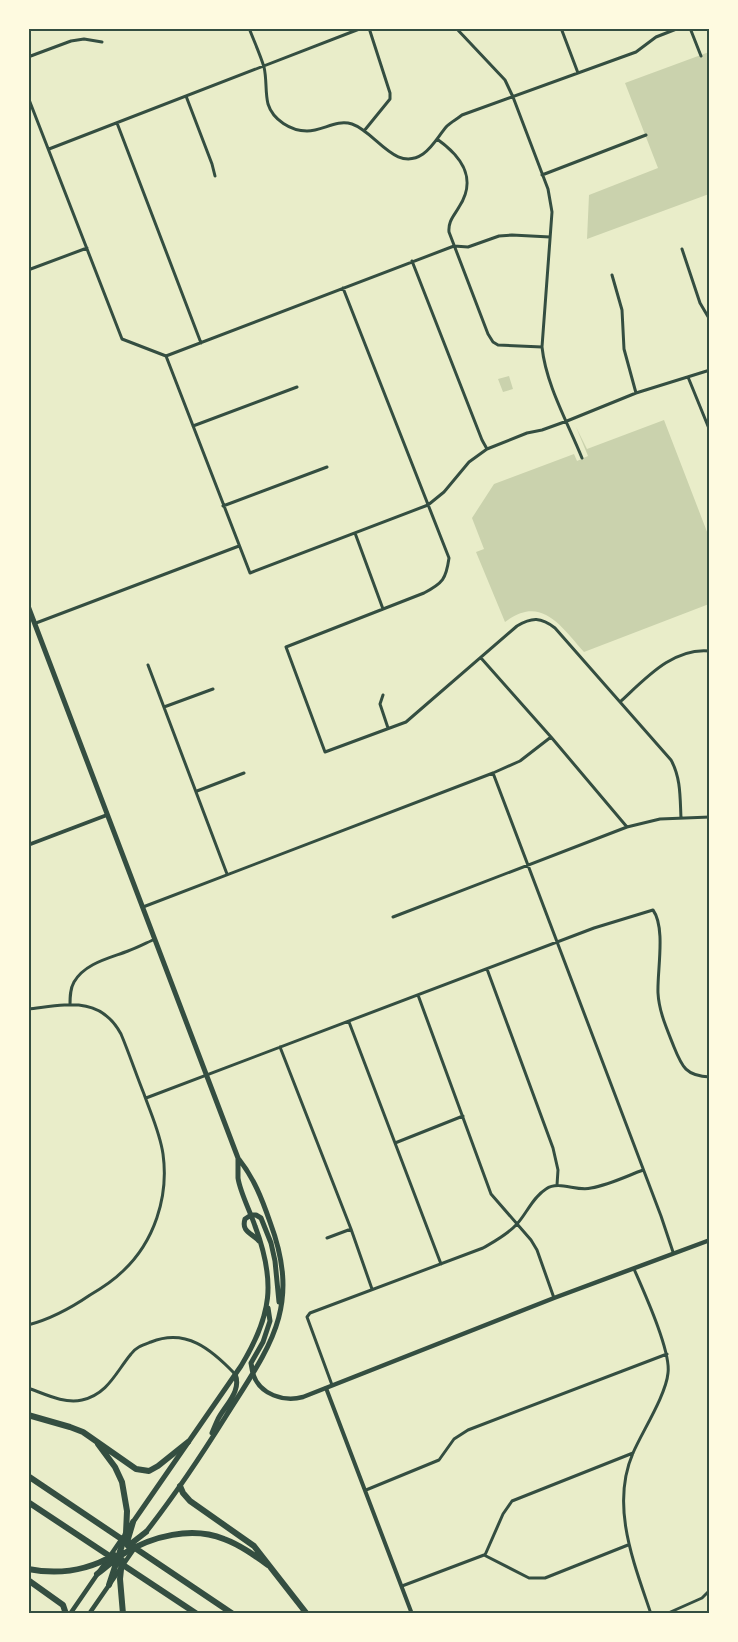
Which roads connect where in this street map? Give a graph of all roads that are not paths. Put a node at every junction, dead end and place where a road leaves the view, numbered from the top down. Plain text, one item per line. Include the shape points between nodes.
1 (249, 28) edge
2 (362, 28) edge
3 (369, 28) edge
4 (456, 28) edge
5 (561, 28) edge
6 (679, 28) edge
7 (690, 28) edge
8 (102, 42) dead end
9 (701, 56) dead end
10 (28, 57) edge
11 (263, 66) junction
12 (578, 73) junction
13 (186, 96) junction
14 (513, 97) junction
15 (29, 100) edge
16 (117, 123) junction
17 (364, 131) junction
18 (646, 135) dead end
19 (437, 139) junction
20 (49, 150) junction
21 (543, 175) junction
22 (215, 176) dead end
23 (550, 237) junction
24 (454, 246) junction
25 (87, 248) junction
26 (682, 249) dead end
27 (412, 261) junction
28 (28, 270) edge
29 (612, 275) dead end
30 (343, 288) junction
31 (710, 320) edge
32 (201, 343) junction
33 (542, 347) junction
34 (166, 356) junction
35 (710, 370) edge
36 (688, 377) junction
37 (297, 387) dead end
38 (636, 393) junction
39 (567, 421) junction
40 (193, 426) junction
41 (710, 431) edge
42 (487, 449) junction
43 (582, 458) dead end
44 (327, 467) dead end
45 (428, 505) junction
46 (223, 506) junction
47 (355, 533) junction
48 (239, 546) junction
49 (28, 606) edge
50 (383, 609) junction
51 (35, 624) junction
52 (28, 626) edge
53 (710, 651) edge
54 (480, 658) junction
55 (148, 665) dead end
56 (213, 689) dead end
57 (383, 695) dead end
58 (620, 702) junction
59 (164, 707) junction
60 (388, 728) junction
61 (551, 738) junction
62 (244, 773) dead end
63 (493, 773) junction
64 (196, 790) junction
65 (108, 814) junction
66 (710, 817) edge
67 (681, 818) junction
68 (627, 827) junction
69 (28, 845) edge
70 (528, 865) junction
71 (227, 874) junction
72 (143, 907) junction
73 (393, 917) dead end
74 (155, 939) junction
75 (557, 942) junction
76 (487, 969) junction
77 (418, 995) junction
78 (70, 1005) junction
79 (28, 1009) edge
80 (349, 1021) junction
81 (280, 1047) junction
82 (207, 1075) junction
83 (710, 1077) edge
84 (146, 1098) junction
85 (463, 1116) junction
86 (395, 1143) junction
87 (238, 1158) junction
88 (644, 1170) junction
89 (557, 1185) junction
90 (251, 1215) junction
91 (517, 1225) junction
92 (351, 1229) junction
93 (327, 1238) dead end
94 (710, 1240) edge
95 (263, 1248) junction
96 (673, 1252) junction
97 (441, 1264) junction
98 (634, 1267) junction
99 (372, 1289) junction
100 (554, 1298) junction
101 (267, 1304) junction
102 (280, 1310) junction
103 (28, 1325) edge
104 (667, 1354) junction
105 (235, 1374) junction
106 (253, 1375) junction
107 (329, 1387) junction
108 (28, 1388) edge
109 (28, 1415) edge
110 (94, 1439) junction
111 (188, 1442) junction
112 (207, 1445) junction
113 (633, 1453) junction
114 (28, 1476) edge
115 (180, 1486) junction
116 (366, 1490) junction
117 (28, 1502) edge
118 (133, 1522) junction
119 (146, 1532) junction
120 (126, 1533) junction
121 (628, 1545) junction
122 (136, 1547) junction
123 (121, 1553) junction
124 (484, 1555) junction
125 (107, 1559) junction
126 (268, 1565) junction
127 (121, 1567) junction
128 (28, 1569) edge
129 (97, 1574) junction
130 (28, 1580) edge
131 (108, 1586) junction
132 (402, 1586) junction
133 (710, 1590) edge
134 (68, 1614) edge
135 (89, 1614) edge
136 (123, 1614) edge
137 (197, 1614) edge
138 (233, 1614) edge
139 (307, 1614) edge
140 (412, 1614) edge
141 (651, 1614) edge
142 (666, 1614) edge

1 - 11 street
2 - 11 street
3 - 17 street via 390,99
4 - 14 street via 505,80
5 - 12 street
6 - 12 street via 656,37 636,52
7 - 9 street
8 - 10 street via 71,41
11 - 13 street
11 - 17 street via 268,105 285,125 306,131 346,123
12 - 14 street
13 - 16 street
13 - 22 street
14 - 19 street via 462,116 448,124
14 - 21 street
15 - 20 street
16 - 20 street
16 - 32 street
17 - 19 street via 402,159 421,156
18 - 21 street
19 - 24 street via 457,155 467,180 467,192 448,225
20 - 25 street
21 - 23 street via 552,212
23 - 24 street via 499,236 468,247
23 - 33 street
24 - 27 street
24 - 33 street via 493,342
25 - 28 street
25 - 34 street via 122,339
26 - 31 street via 700,303
27 - 30 street
27 - 42 street
29 - 38 street
30 - 32 street
30 - 45 street
32 - 34 street
33 - 39 street via 546,374
34 - 40 street
35 - 36 street
36 - 38 street
36 - 41 street
37 - 40 street
38 - 39 street
39 - 42 street
39 - 43 street
40 - 46 street
42 - 45 street
44 - 46 street
45 - 47 street
45 - 50 street via 449,558 446,575 432,589
46 - 48 street
47 - 48 street via 249,573
47 - 50 street
48 - 51 street
49 - 51 main road
50 - 60 street via 286,647 325,752
51 - 52 street
51 - 65 main road
53 - 58 street via 697,649 651,672
54 - 58 street via 517,626 536,619 545,621
54 - 60 street via 406,722
54 - 61 street
55 - 59 street
56 - 59 street
57 - 60 street via 380,704
58 - 67 street via 676,769
59 - 64 street
61 - 63 street via 520,761
61 - 68 street
62 - 64 street
63 - 70 street
63 - 71 street
64 - 71 street
65 - 69 street
65 - 72 main road
66 - 67 street
67 - 68 street
68 - 70 street
70 - 73 street
70 - 75 street
71 - 72 street
72 - 74 main road
74 - 78 street via 84,971 73,984
74 - 82 main road
75 - 76 street
75 - 83 street via 653,910 660,953 660,1011 680,1062 694,1075
75 - 88 street
76 - 77 street
76 - 89 street via 553,1148
77 - 80 street
77 - 85 street
78 - 79 street
78 - 84 street via 97,1009 115,1024
80 - 81 street
80 - 86 street
81 - 82 street
81 - 92 street
82 - 84 street
82 - 87 main road
84 - 103 street via 159,1134 164,1169 162,1202 147,1239 131,1263 112,1281 63,1311
85 - 86 street
85 - 91 street via 491,1194
86 - 97 street
87 - 90 main road via 238,1179
87 - 102 main road via 251,1174 277,1241 283,1274
88 - 89 street via 590,1189
88 - 96 street
89 - 91 street via 536,1198
90 - 95 main road
90 - 95 main road via 243,1226
90 - 102 main road via 261,1218 271,1243
91 - 97 street via 483,1248
91 - 100 street via 537,1250
92 - 93 street
92 - 99 street
94 - 96 main road
95 - 101 main road via 268,1275
96 - 98 main road
97 - 99 street
98 - 100 main road
98 - 104 street
99 - 107 street via 307,1317
100 - 107 main road
101 - 105 main road via 258,1336
101 - 106 main road via 270,1320 251,1364
102 - 106 main road via 272,1340
104 - 113 street via 669,1373 663,1391
104 - 116 street via 468,1430 454,1439 439,1460
105 - 108 street via 196,1342 170,1337 135,1350 108,1386 89,1398 68,1401
105 - 111 main road
105 - 112 main road via 236,1390 217,1419
106 - 107 main road via 258,1385 286,1399 301,1398
106 - 112 main road
107 - 116 street
109 - 110 highway via 70,1427
110 - 111 highway via 136,1469 149,1471
110 - 120 highway via 122,1482
111 - 118 main road
112 - 115 main road
113 - 121 street via 623,1493
113 - 124 street via 512,1501
114 - 138 highway
115 - 119 main road
115 - 126 highway via 190,1501 254,1546
116 - 132 street
117 - 137 highway
118 - 120 main road
118 - 123 highway
119 - 122 main road
119 - 123 highway
120 - 123 highway
120 - 125 main road
121 - 124 street via 545,1578 529,1578
121 - 141 street
122 - 123 highway
122 - 126 highway via 174,1534 204,1533 228,1540
122 - 127 main road
123 - 125 highway
123 - 127 highway
123 - 129 highway
123 - 131 highway
124 - 132 street
125 - 128 highway via 72,1571
125 - 129 main road
126 - 139 highway
127 - 131 main road
127 - 136 highway
129 - 134 main road
130 - 134 highway via 63,1605
131 - 135 main road
132 - 140 street
133 - 142 street via 702,1598

